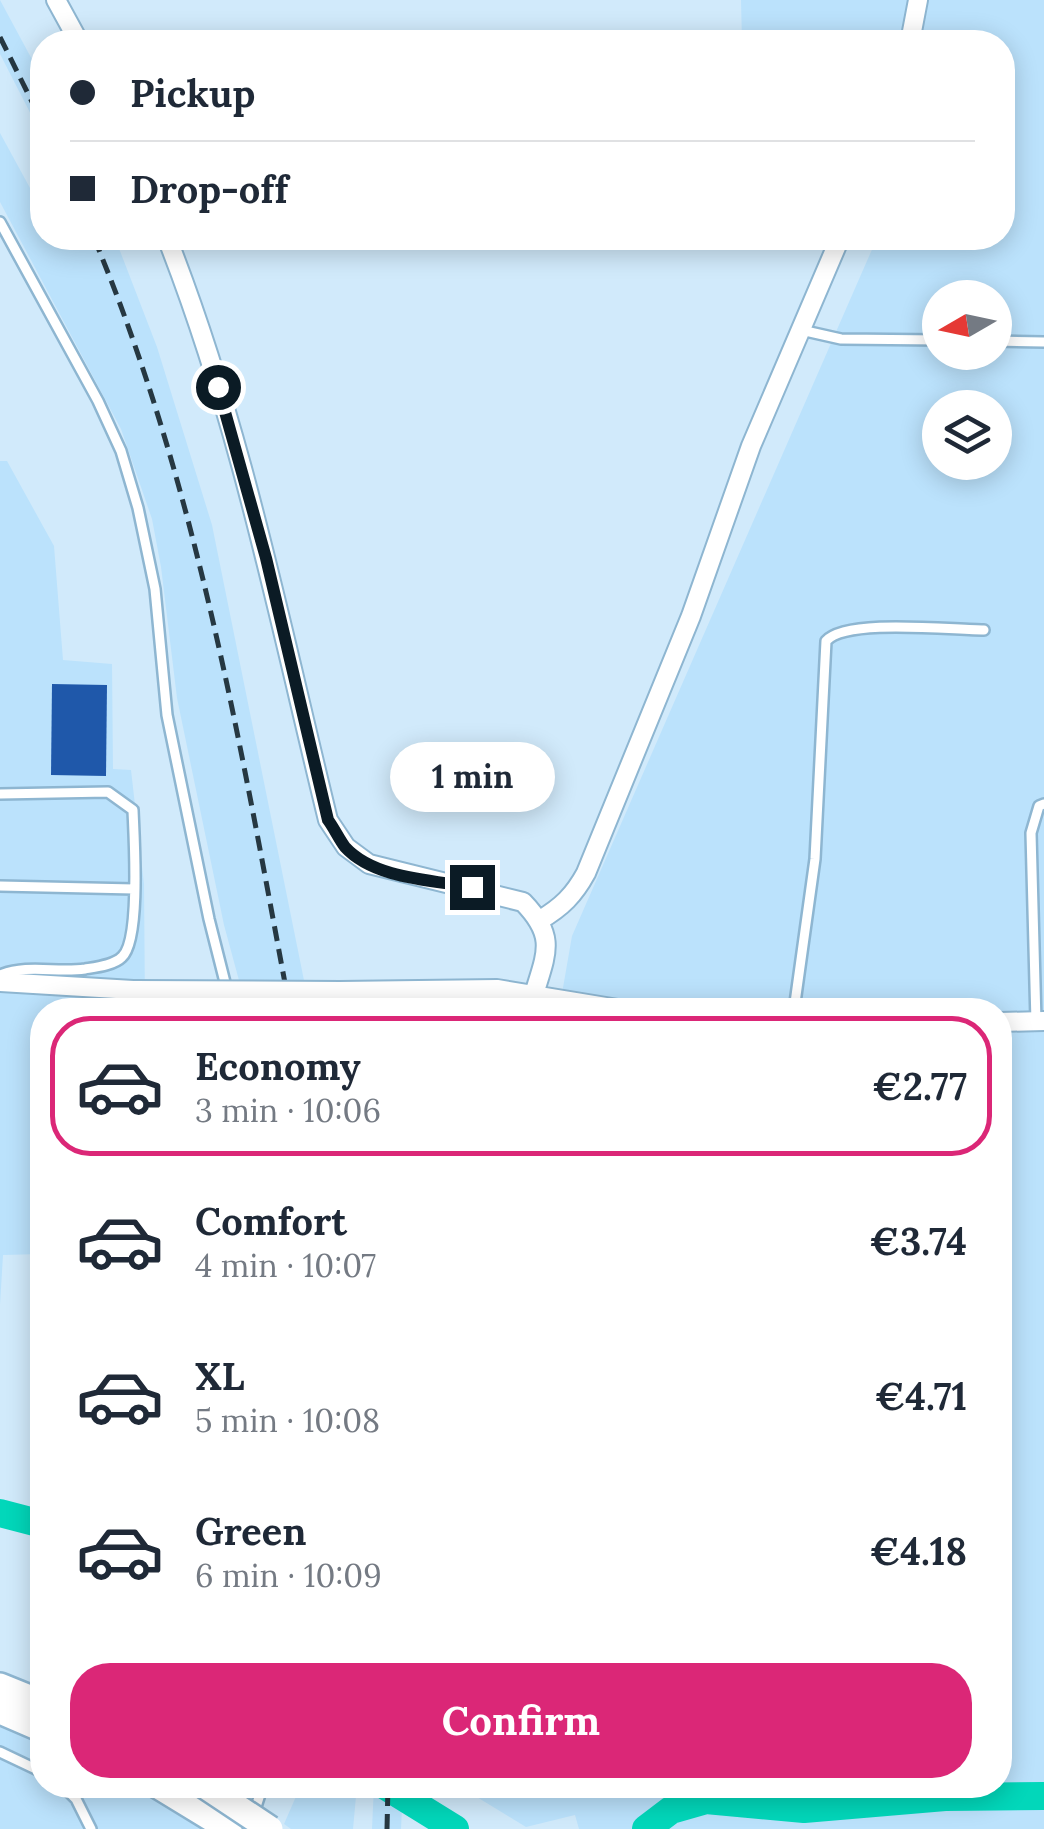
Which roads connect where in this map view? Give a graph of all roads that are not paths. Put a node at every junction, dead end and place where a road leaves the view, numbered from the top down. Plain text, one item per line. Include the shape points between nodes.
1 (56, 0) edge
2 (918, 0) edge
3 (72, 30) edge
4 (912, 30) edge
5 (0, 222) edge
6 (171, 250) edge
7 (835, 250) edge
8 (801, 330) junction
9 (922, 340) edge
10 (1012, 341) edge
11 (1044, 342) edge
12 (984, 630) dead end
13 (0, 794) edge
14 (1044, 804) edge
15 (0, 886) edge
16 (134, 889) junction
17 (540, 920) junction
18 (0, 979) edge
19 (534, 994) junction
20 (229, 998) edge
21 (550, 998) edge
22 (796, 998) edge
23 (1012, 1022) edge
24 (1040, 1022) edge
25 (0, 1752) edge
26 (30, 1766) edge
27 (75, 1798) edge
28 (179, 1798) edge
29 (224, 1798) edge
30 (259, 1798) edge
31 (91, 1829) edge
32 (230, 1829) edge
33 (248, 1829) edge
34 (270, 1829) edge

1 - 3 street
2 - 4 street
5 - 20 lane via 122,451 155,589 167,714
6 - 17 street via 239,452 328,820 346,848 369,864 523,902
7 - 8 street
8 - 9 lane
8 - 17 street via 586,873 560,908
10 - 11 lane
12 - 22 lane via 855,628 826,641 815,859
13 - 16 lane via 108,792 124,801 132,810
14 - 24 lane via 1031,833
15 - 16 lane
16 - 18 lane via 130,947 121,958 83,970 17,969
17 - 19 street via 547,943
18 - 19 street, bridge via 133,990
19 - 21 street
23 - 24 street
25 - 26 lane
27 - 31 lane
28 - 32 street
29 - 34 street, bridge
30 - 33 lane

